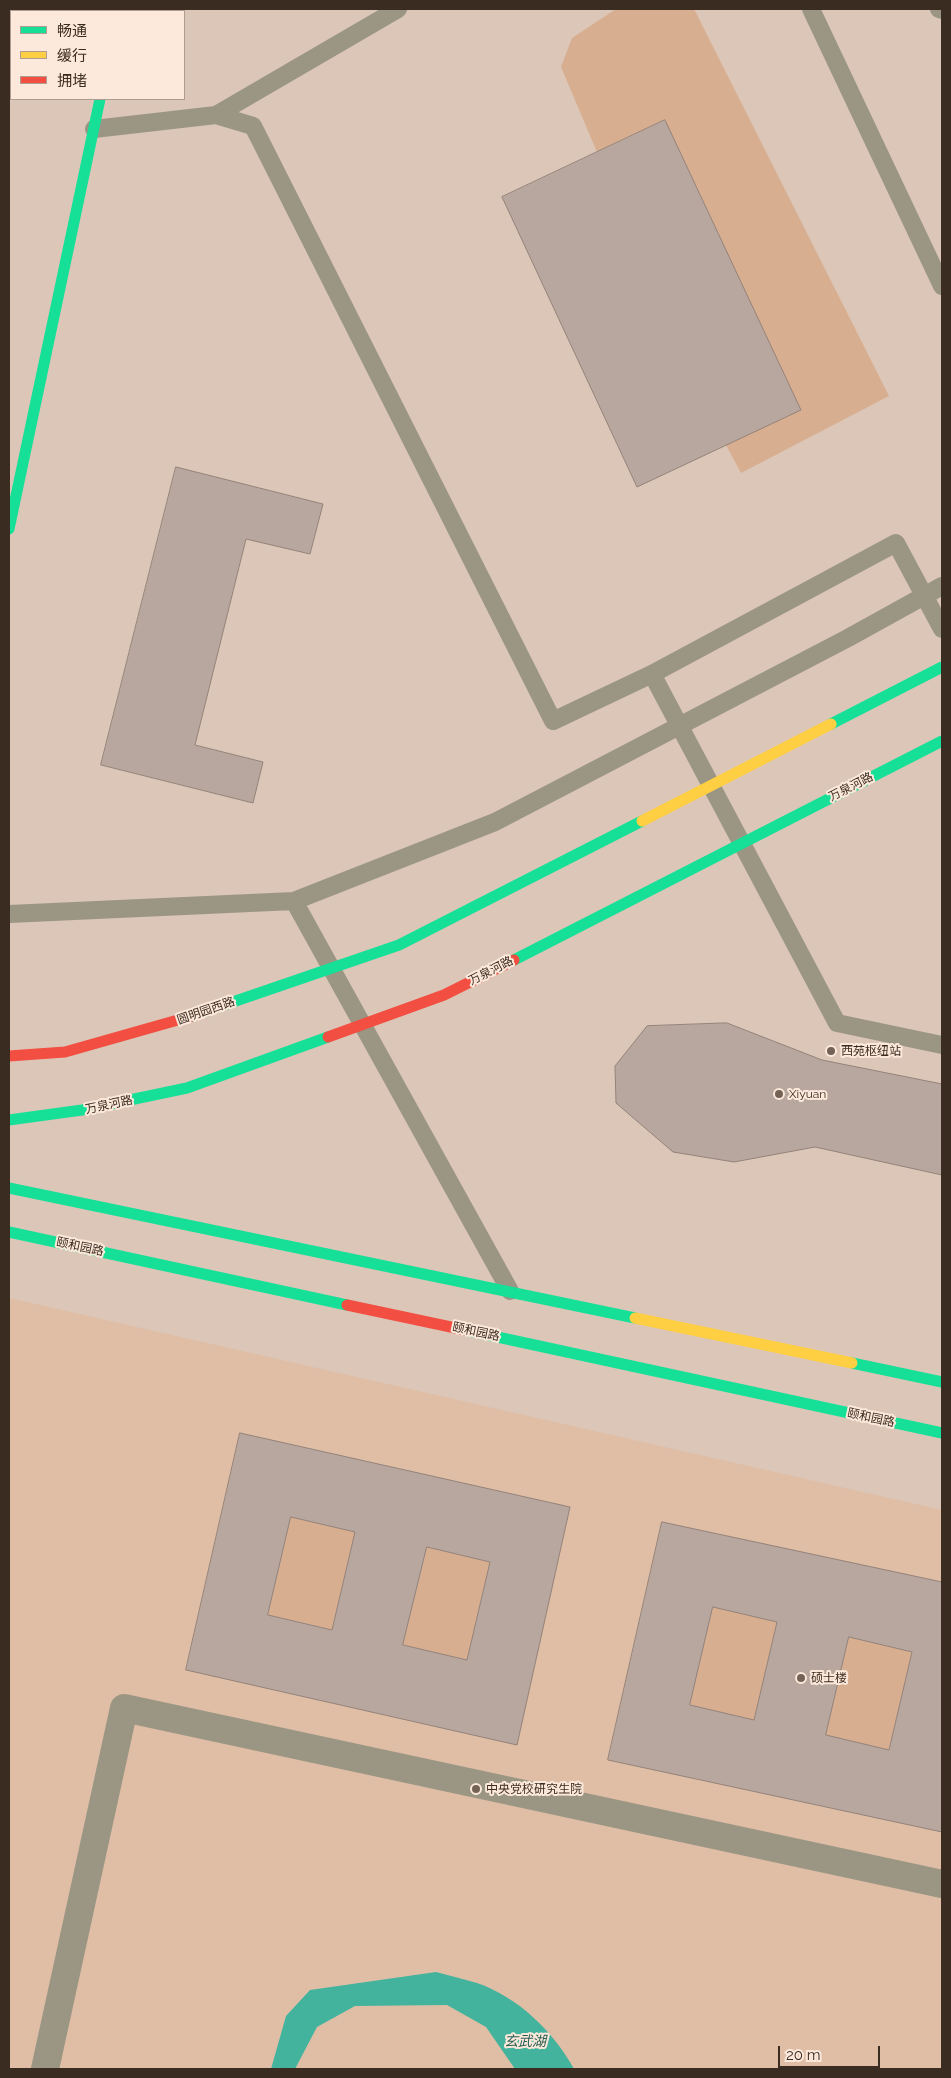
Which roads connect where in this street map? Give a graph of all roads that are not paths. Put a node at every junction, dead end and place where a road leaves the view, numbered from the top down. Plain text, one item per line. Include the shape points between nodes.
1 (398, 9) edge
2 (811, 9) edge
3 (100, 100) edge
4 (216, 115) junction
5 (94, 129) junction
6 (942, 286) edge
7 (9, 529) edge
8 (942, 586) edge
9 (925, 595) junction
10 (942, 628) edge
11 (942, 667) edge
12 (652, 674) junction
13 (679, 726) junction
14 (942, 741) edge
15 (294, 901) junction
16 (9, 914) edge
17 (942, 1045) edge
18 (9, 1056) edge
19 (9, 1120) edge
20 (9, 1188) edge
21 (9, 1232) edge
22 (510, 1291) junction
23 (942, 1382) edge
24 (942, 1433) edge
25 (942, 1884) edge
26 (45, 2069) edge

1 - 4 lane
2 - 6 lane
3 - 5 main road
4 - 5 lane
4 - 12 lane via 253,126 553,722
5 - 7 main road
8 - 9 lane
9 - 10 lane
9 - 12 lane via 896,543
9 - 13 lane
11 - 18 main road, 圆明园西路, bridge via 399,945 162,1026 65,1052
12 - 13 lane
13 - 15 lane via 495,822
13 - 17 lane via 837,1024
14 - 19 main road, 万泉河路, bridge via 444,995 187,1088 82,1110
15 - 16 lane
15 - 22 lane
20 - 22 main road
21 - 24 main road, 颐和园路
22 - 23 main road
25 - 26 street via 124,1708

